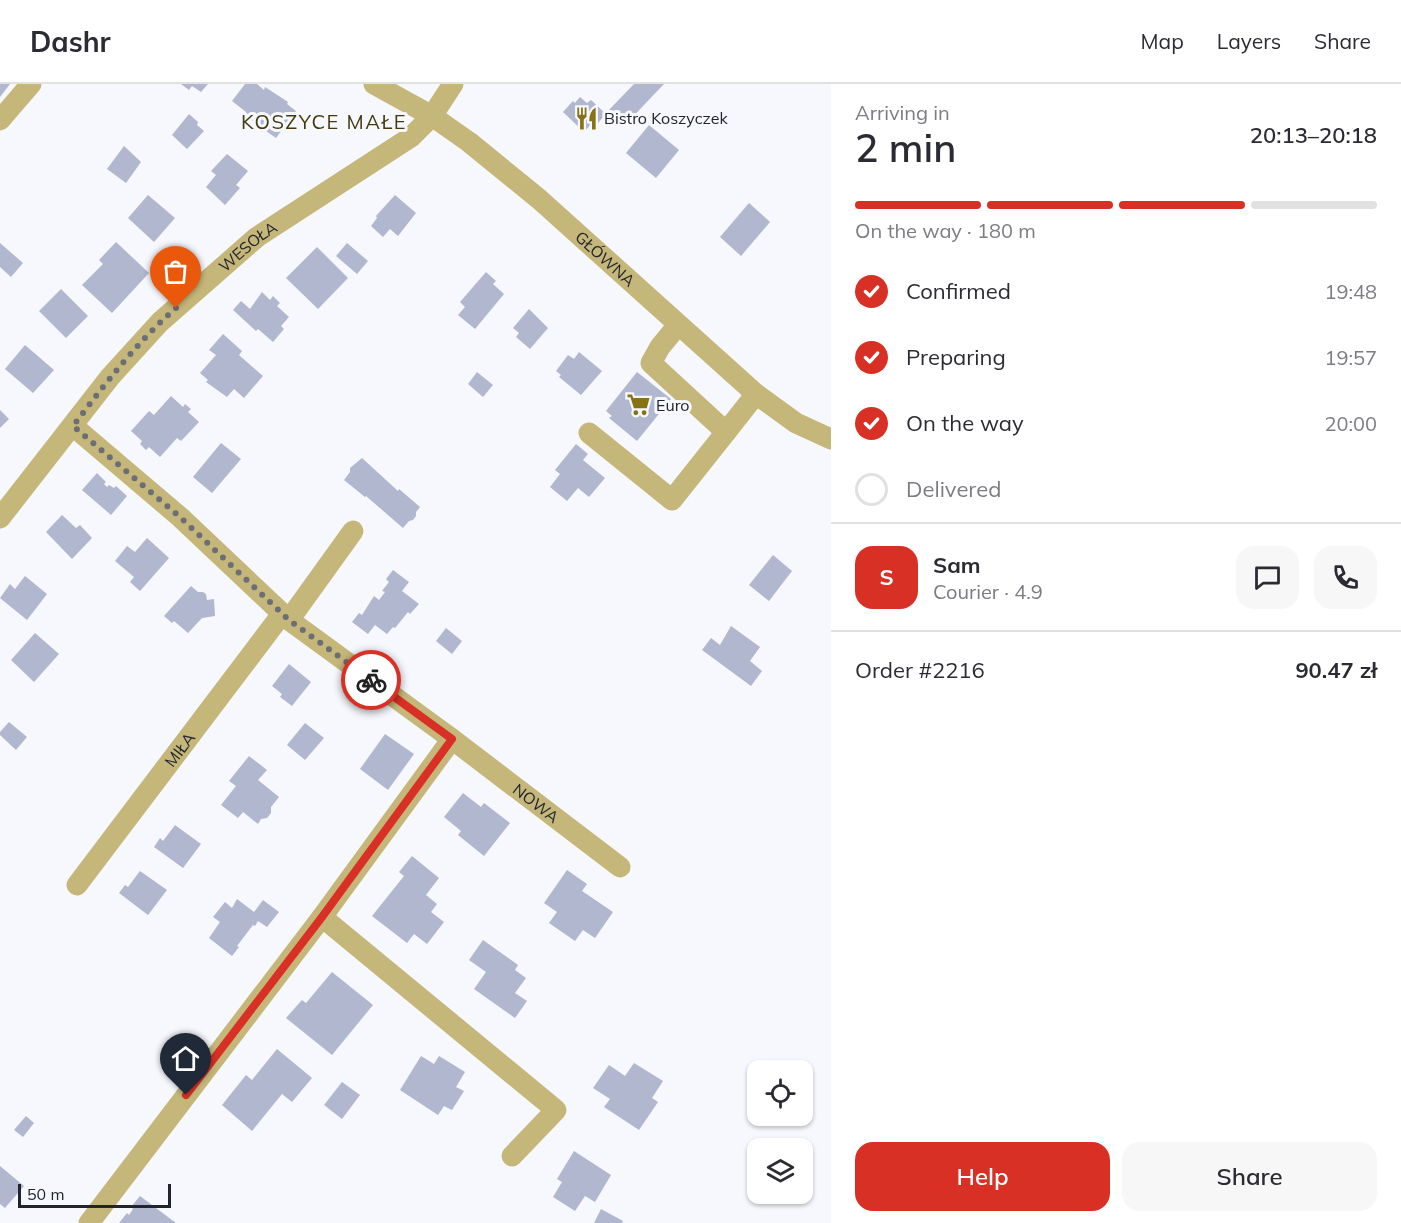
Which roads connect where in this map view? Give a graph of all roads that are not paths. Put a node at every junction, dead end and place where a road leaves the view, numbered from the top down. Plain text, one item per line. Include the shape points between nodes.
1 (31, 84) edge
2 (374, 84) edge
3 (453, 84) edge
4 (432, 116) junction
5 (0, 120) edge
6 (678, 326) junction
7 (756, 394) junction
8 (73, 426) junction
9 (726, 432) junction
10 (589, 433) dead end
11 (831, 439) edge
12 (0, 518) edge
13 (353, 531) dead end
14 (285, 617) junction
15 (452, 739) junction
16 (620, 867) dead end
17 (77, 885) dead end
18 (322, 917) junction
19 (512, 1156) dead end
20 (89, 1223) edge

1 - 5 street
2 - 4 street, GŁÓWNA
3 - 4 street, WESOŁA
4 - 6 street, GŁÓWNA via 539,199
4 - 8 street, WESOŁA via 411,137 257,237 160,322 110,377
6 - 7 street, GŁÓWNA
6 - 9 street via 651,363
7 - 9 street
7 - 11 street, GŁÓWNA via 796,423
8 - 12 street, WESOŁA
8 - 14 street, NOWA via 180,517
9 - 10 street via 672,500
13 - 14 street, MIŁA
14 - 15 street, NOWA
14 - 17 street, MIŁA
15 - 16 street, NOWA
15 - 18 street
18 - 19 street via 556,1110
18 - 20 street

